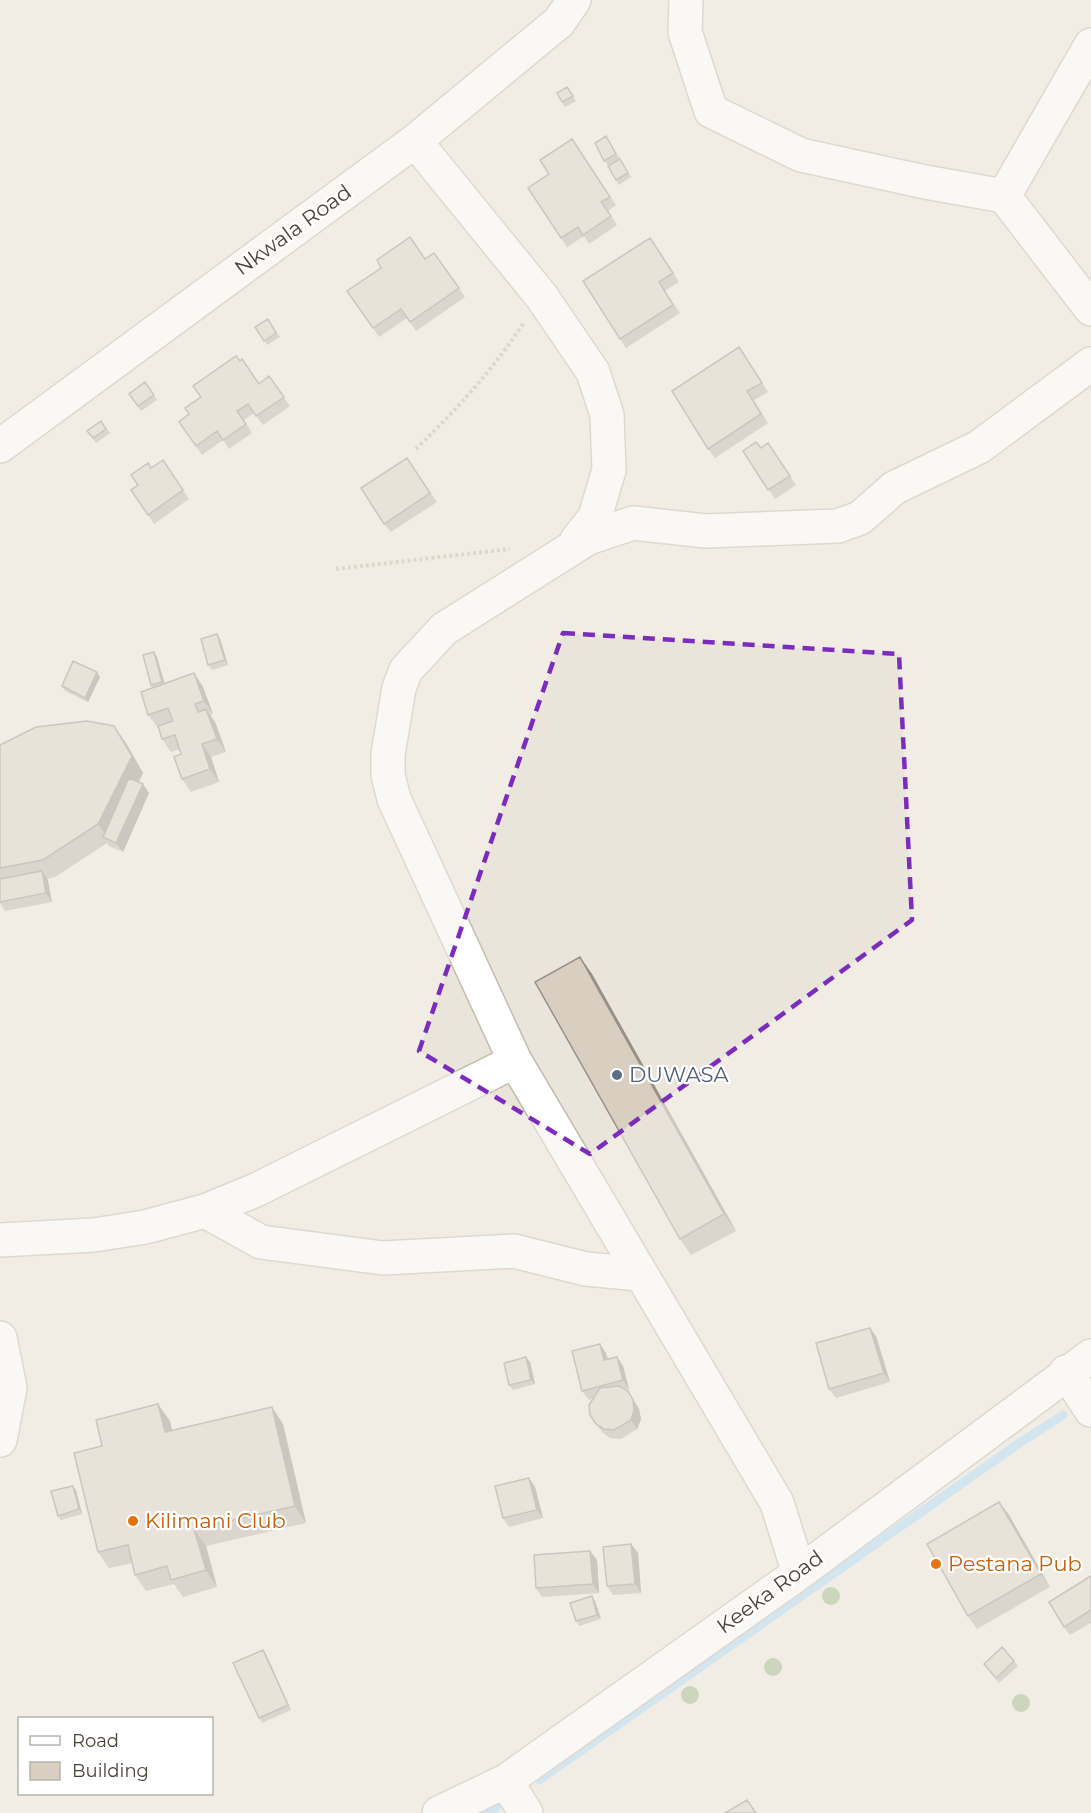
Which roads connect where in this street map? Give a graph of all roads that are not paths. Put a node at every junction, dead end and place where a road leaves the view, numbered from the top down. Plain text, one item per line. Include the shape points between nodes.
1 (574, 0) edge
2 (686, 0) edge
3 (1091, 45) edge
4 (415, 141) junction
5 (1004, 196) junction
6 (1091, 309) edge
7 (1091, 364) edge
8 (0, 446) edge
9 (577, 540) dead end
10 (515, 1061) junction
11 (205, 1211) junction
12 (0, 1240) edge
13 (640, 1274) junction
14 (0, 1338) edge
15 (1079, 1364) edge
16 (1091, 1410) edge
17 (0, 1440) edge
18 (799, 1573) junction
19 (506, 1781) junction
20 (440, 1813) edge
21 (526, 1813) edge

1 - 4 street, Nkwala Road via 559,22
2 - 5 street via 685,32 711,111 801,155
3 - 5 street
4 - 8 street, Nkwala Road
4 - 9 street via 542,297 593,372 607,415 609,470 595,517
5 - 6 street
7 - 10 street via 979,447 894,488 860,518 838,526 772,529 706,531 633,523 614,528 588,538 444,629 416,657 399,688 388,776 394,799
10 - 11 street via 256,1190
10 - 13 street
11 - 12 street via 146,1227 94,1235
11 - 13 street via 261,1242 299,1248 383,1258 514,1251 586,1269
13 - 18 street via 777,1503
14 - 17 street via 10,1388
15 - 16 street
15 - 18 street, Keeka Road
18 - 19 street, Keeka Road
19 - 20 street, Keeka Road
19 - 21 street

